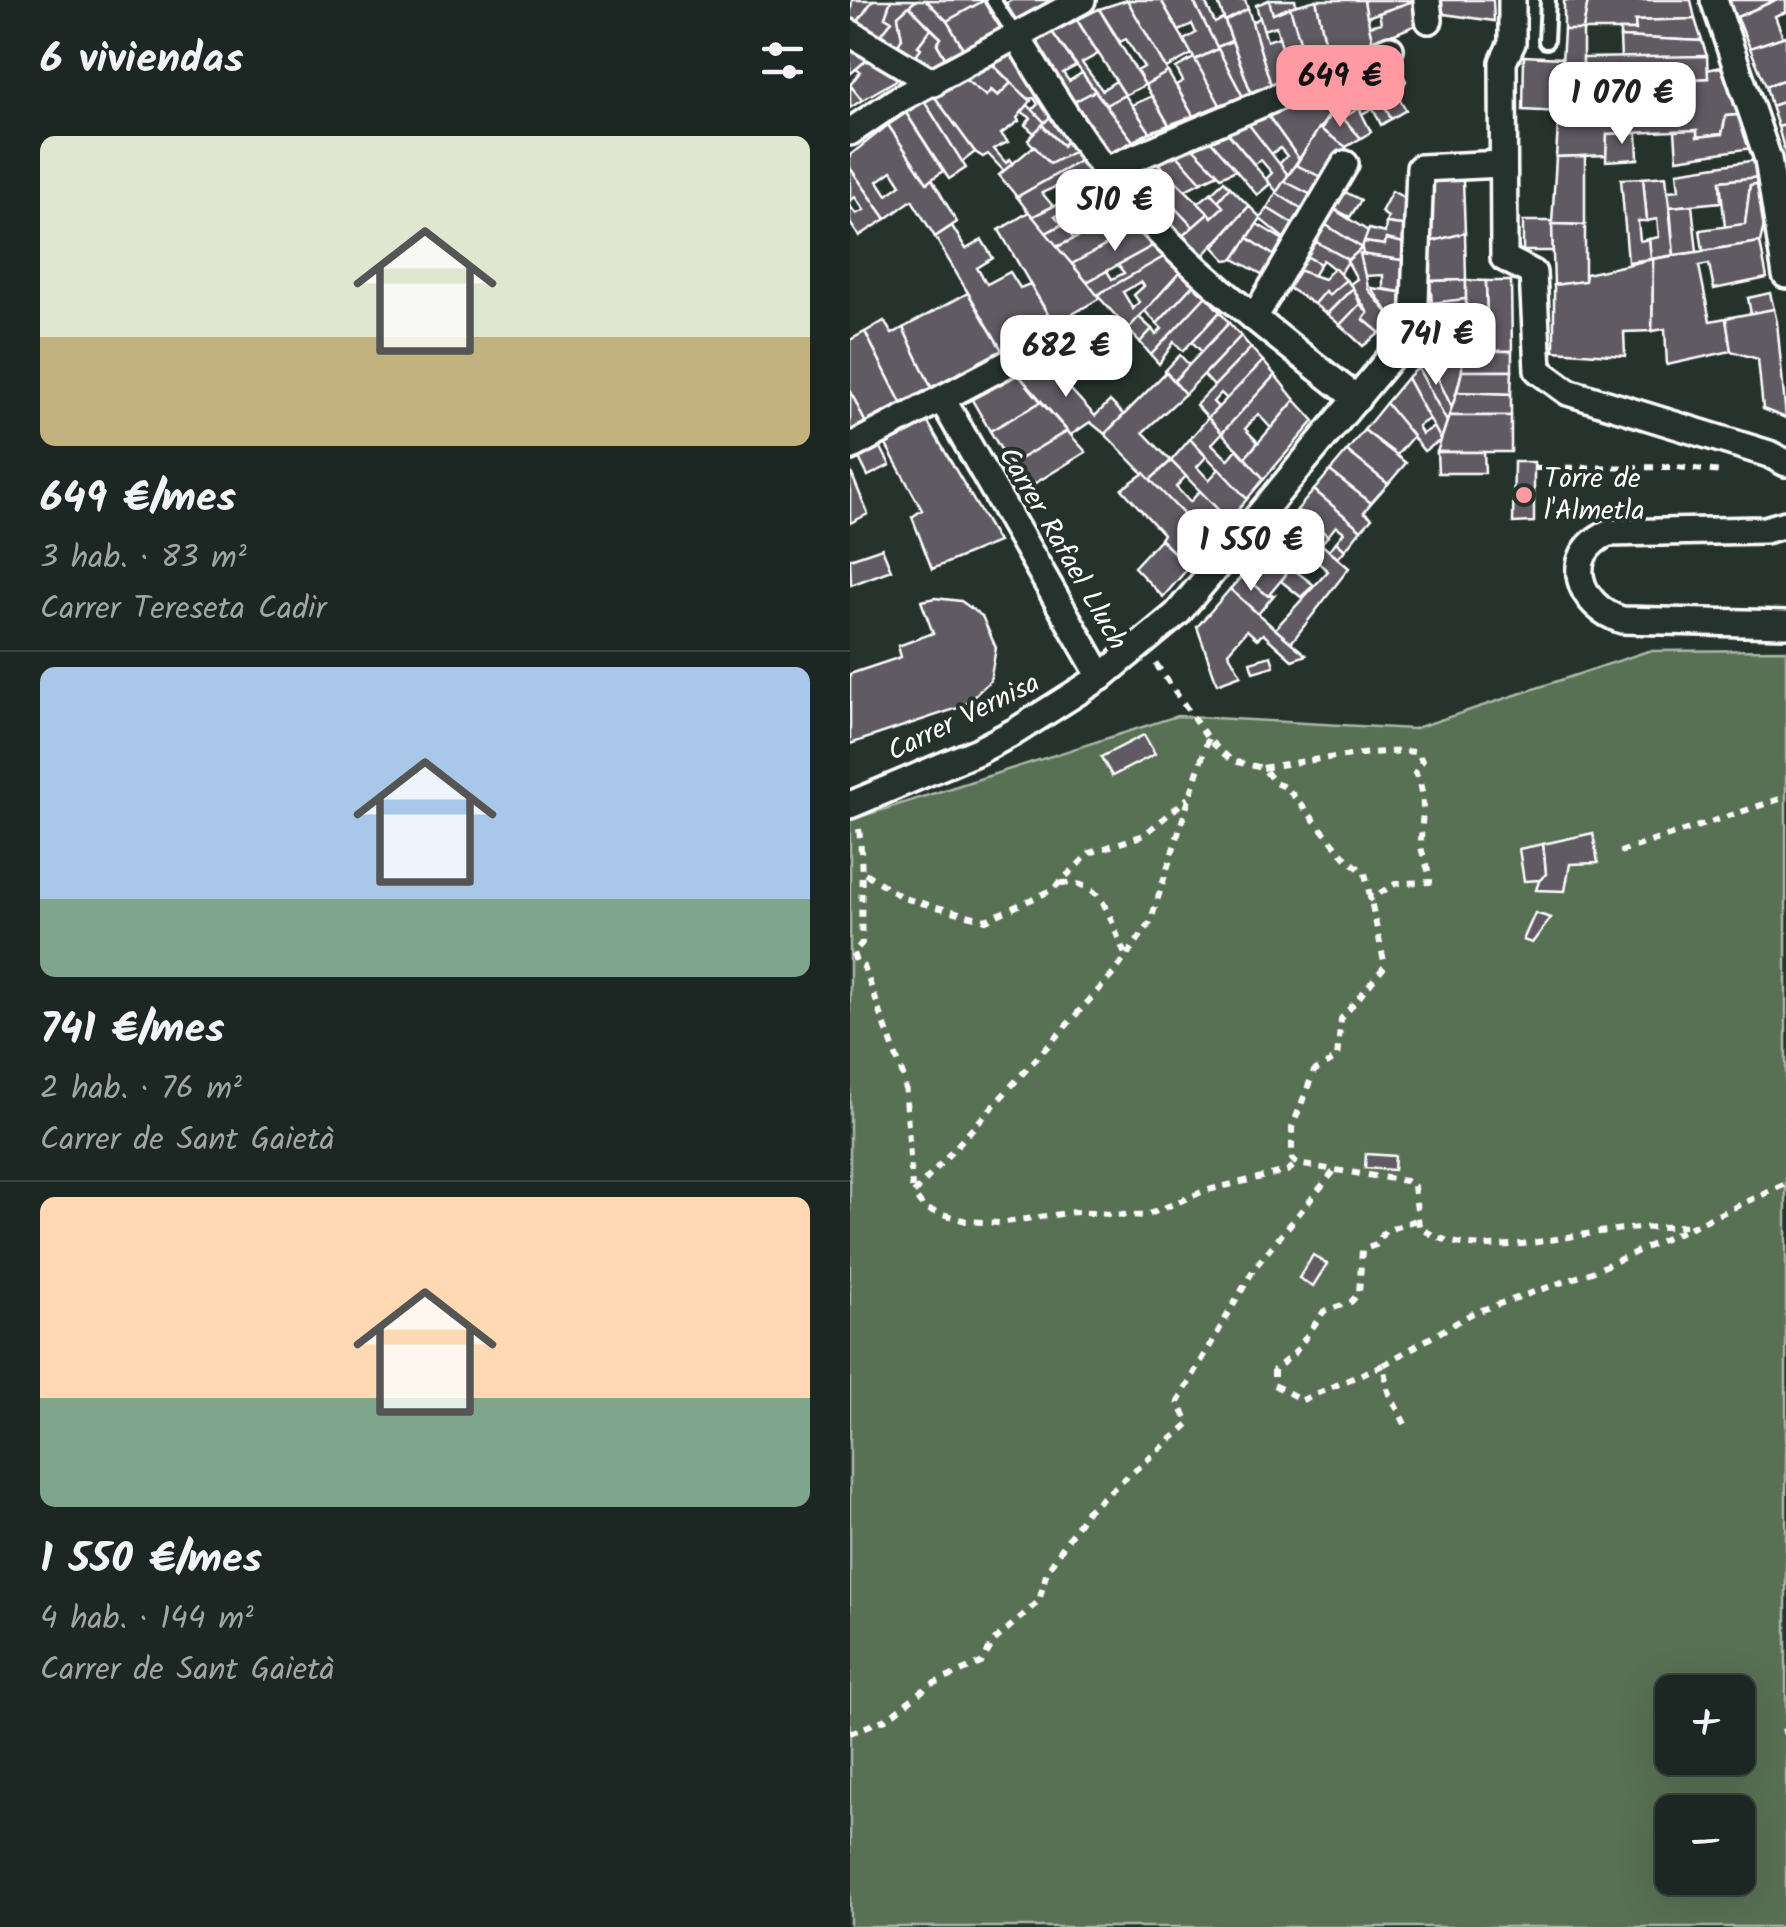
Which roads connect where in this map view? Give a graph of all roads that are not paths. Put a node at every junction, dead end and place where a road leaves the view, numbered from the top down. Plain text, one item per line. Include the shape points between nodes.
1 (993, 0) edge
2 (1082, 0) edge
3 (1512, 0) edge
4 (1548, 0) edge
5 (1714, 0) edge
6 (850, 33) edge
7 (1017, 36) junction
8 (1546, 41) dead end
9 (1390, 49) dead end
10 (933, 82) junction
11 (850, 132) edge
12 (1345, 164) dead end
13 (1503, 164) junction
14 (1106, 170) junction
15 (1786, 275) edge
16 (1254, 318) junction
17 (1028, 353) dead end
18 (942, 399) junction
19 (1358, 399) junction
20 (850, 447) edge
21 (1786, 463) edge
22 (1786, 524) edge
23 (1786, 624) edge
24 (1100, 678) junction
25 (850, 804) edge

1 - 7 lane
2 - 7 street
3 - 13 street via 1512,42 1503,62
4 - 8 lane
5 - 15 street via 1768,159
6 - 10 street
7 - 10 street
7 - 14 street
9 - 14 street
10 - 11 street
12 - 16 street
13 - 19 street, Carrer Vernisa via 1420,168 1417,323
13 - 21 street via 1504,258 1531,270 1534,361 1552,384
14 - 16 street via 1192,265
16 - 19 street
17 - 18 street
18 - 20 street
18 - 24 street, Carrer Rafael Lluch
19 - 24 street, Carrer Vernisa via 1176,614
22 - 23 street via 1608,533 1581,554 1579,570 1584,595 1605,615 1622,620
24 - 25 street, Carrer Vernisa via 978,752

